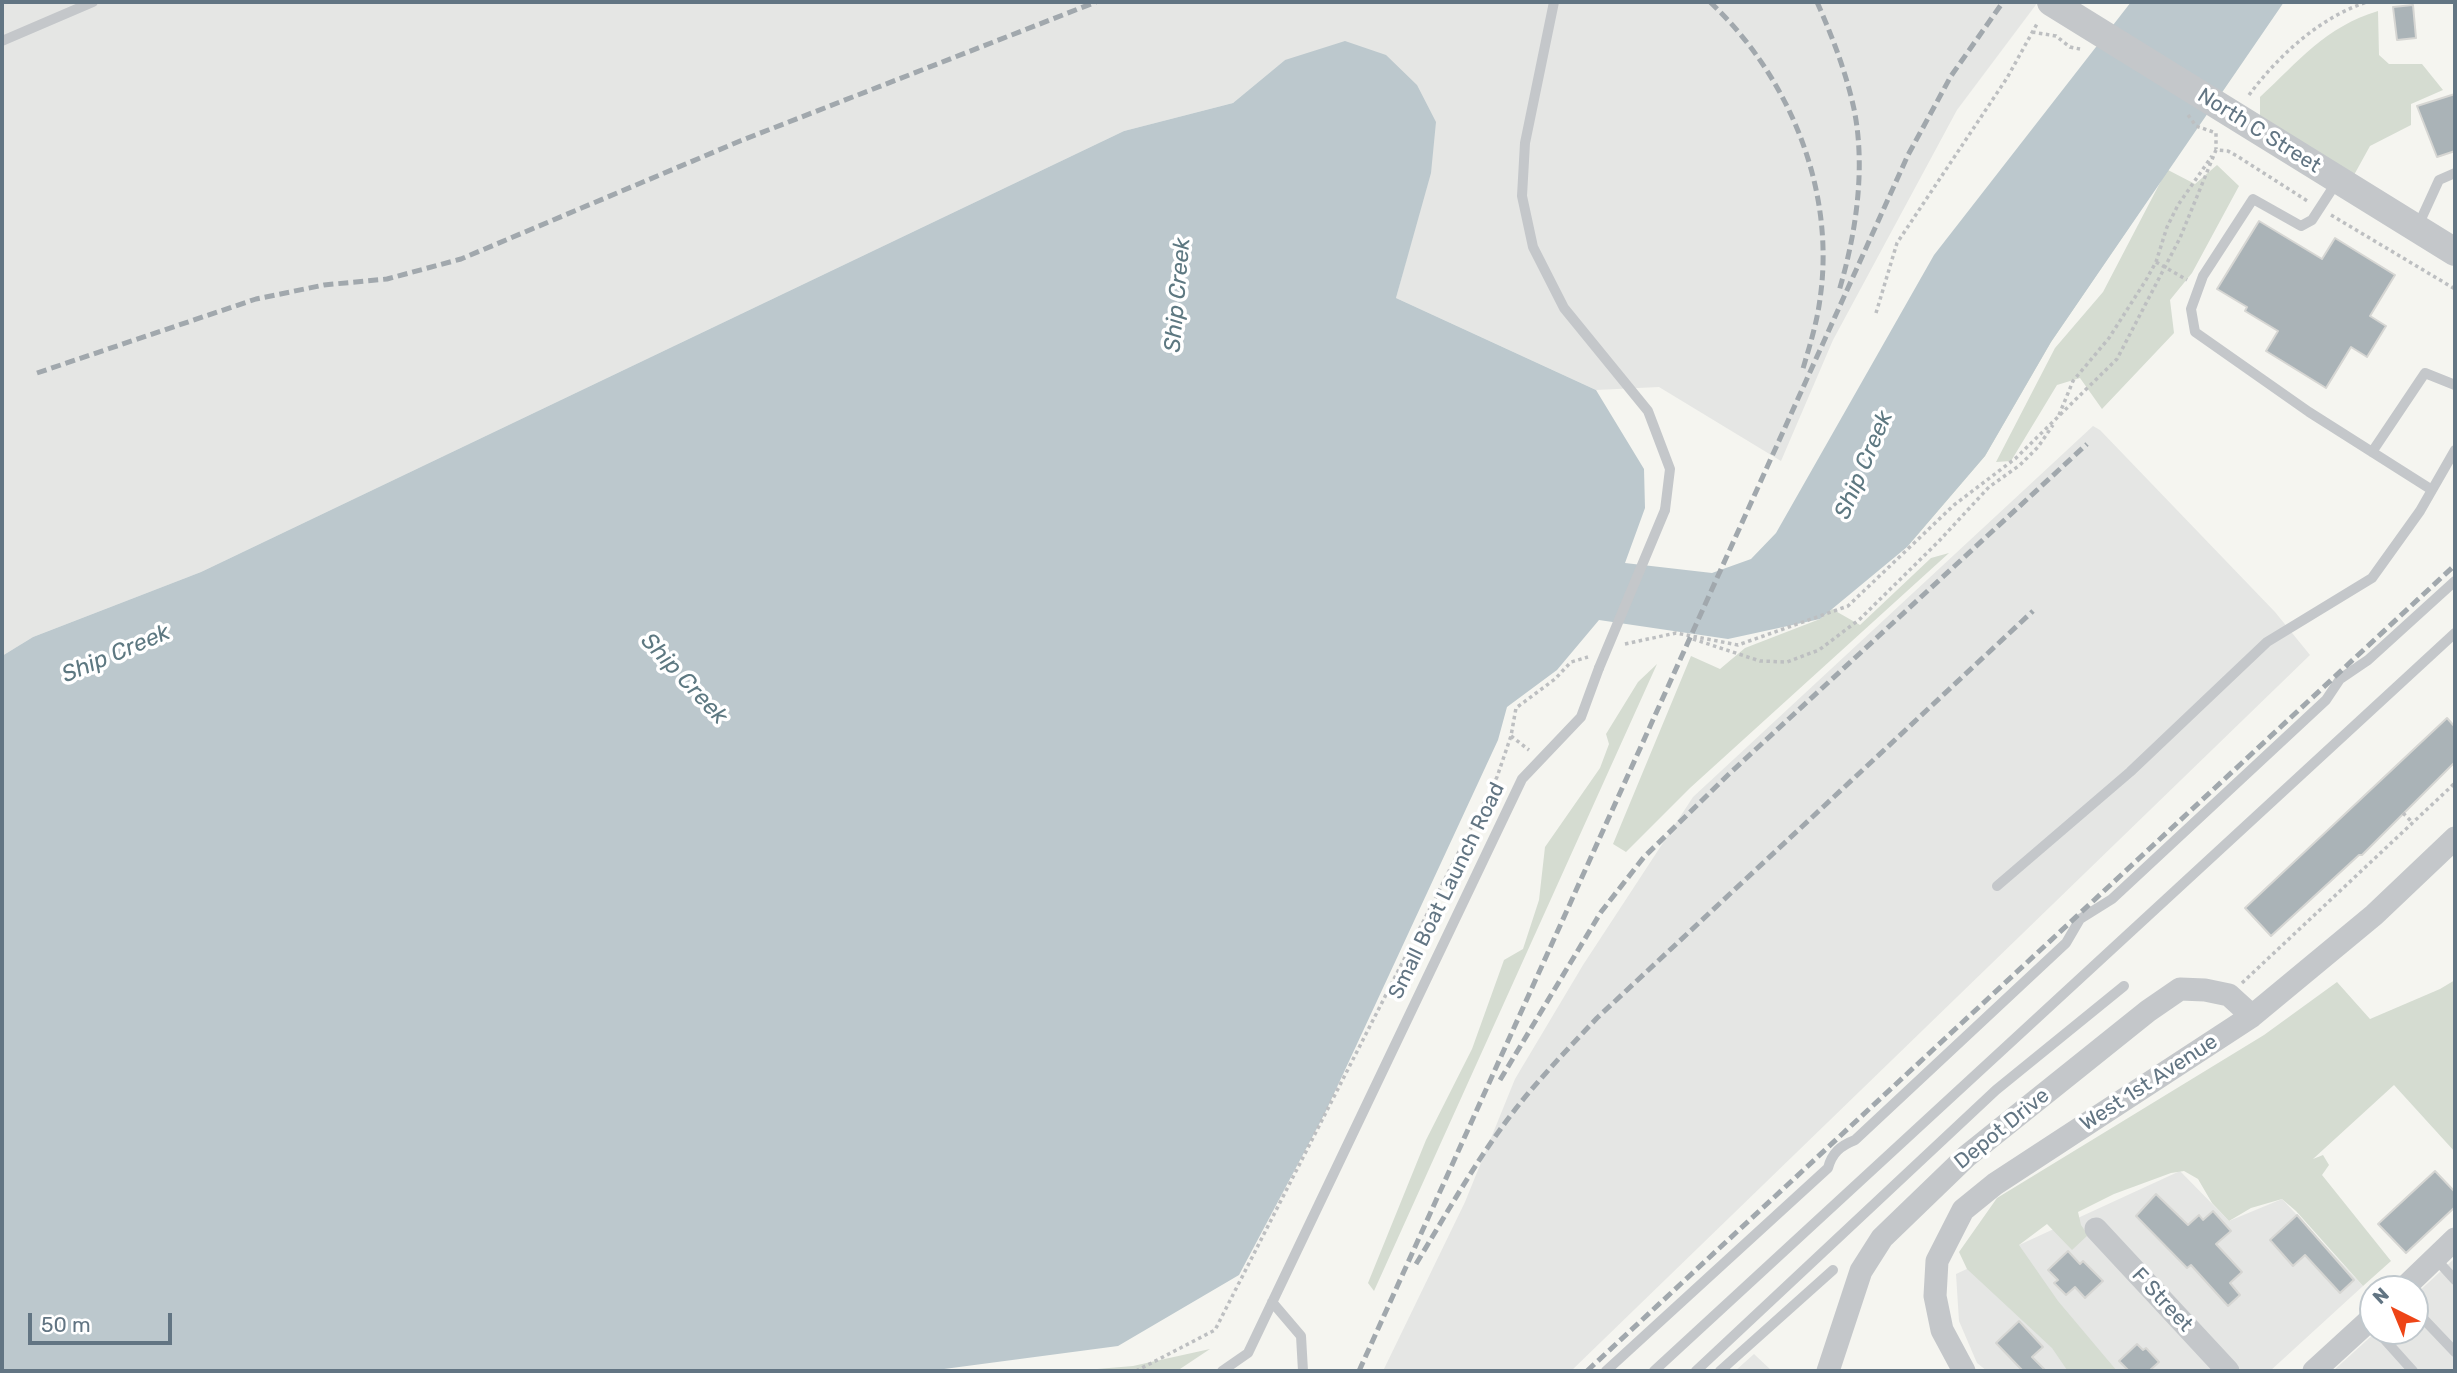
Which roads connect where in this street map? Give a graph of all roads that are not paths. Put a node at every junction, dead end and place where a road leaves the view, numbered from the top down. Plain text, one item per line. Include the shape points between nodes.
1 (93, 2) edge
2 (1554, 2) edge
3 (2056, 8) edge
4 (2, 41) edge
5 (2455, 173) edge
6 (2338, 179) junction
7 (2417, 228) junction
8 (2455, 252) edge
9 (2455, 385) edge
10 (2455, 450) edge
11 (2372, 452) junction
12 (2432, 490) junction
13 (2455, 581) edge
14 (2455, 633) edge
15 (2455, 838) edge
16 (1997, 886) dead end
17 (2124, 986) dead end
18 (2252, 1016) junction
19 (2096, 1229) dead end
20 (2455, 1238) edge
21 (2435, 1258) junction
22 (1832, 1270) dead end
23 (2417, 1275) edge
24 (2455, 1280) edge
25 (1272, 1302) junction
26 (2429, 1325) edge
27 (2359, 1335) edge
28 (2391, 1345) edge
29 (2455, 1352) edge
30 (1228, 1369) edge
31 (1962, 1369) edge
32 (1303, 1371) edge
33 (1606, 1371) edge
34 (1654, 1371) edge
35 (1696, 1371) edge
36 (1720, 1371) edge
37 (1828, 1371) edge
38 (2228, 1371) edge
39 (2315, 1371) edge
40 (2413, 1371) edge

1 - 4 lane
2 - 25 lane, Small Boat Launch Road, bridge via 1525,143 1522,197 1533,247 1564,307 1648,411 1671,469 1665,510 1581,717 1522,779
3 - 6 street, North C Street via 2086,39 2238,103
5 - 7 lane via 2439,180
6 - 7 street, North C Street
6 - 11 lane via 2312,220 2301,226 2253,199 2203,276 2191,309 2195,332
7 - 8 street, North C Street
9 - 11 lane via 2425,373
10 - 12 lane
11 - 12 lane
12 - 16 lane via 2372,579 2267,642 2130,772
13 - 33 lane via 2368,660 2340,679 2326,700 2112,899 2080,919 2066,943 1855,1140 1832,1155 1828,1168
14 - 34 lane
15 - 18 street, West 1st Avenue via 2374,915
17 - 35 lane via 1996,1090
18 - 31 street, West 1st Avenue via 1995,1184 1963,1210 1937,1261 1935,1296 1942,1330
18 - 37 street, Depot Drive via 2230,996 2180,989 1967,1156 1882,1238 1861,1271
19 - 38 street, F Street
20 - 21 street
21 - 23 street
21 - 24 lane
22 - 36 lane
25 - 30 lane, Small Boat Launch Road via 1248,1353
25 - 32 lane via 1300,1336
26 - 29 lane
27 - 39 street
28 - 40 lane

